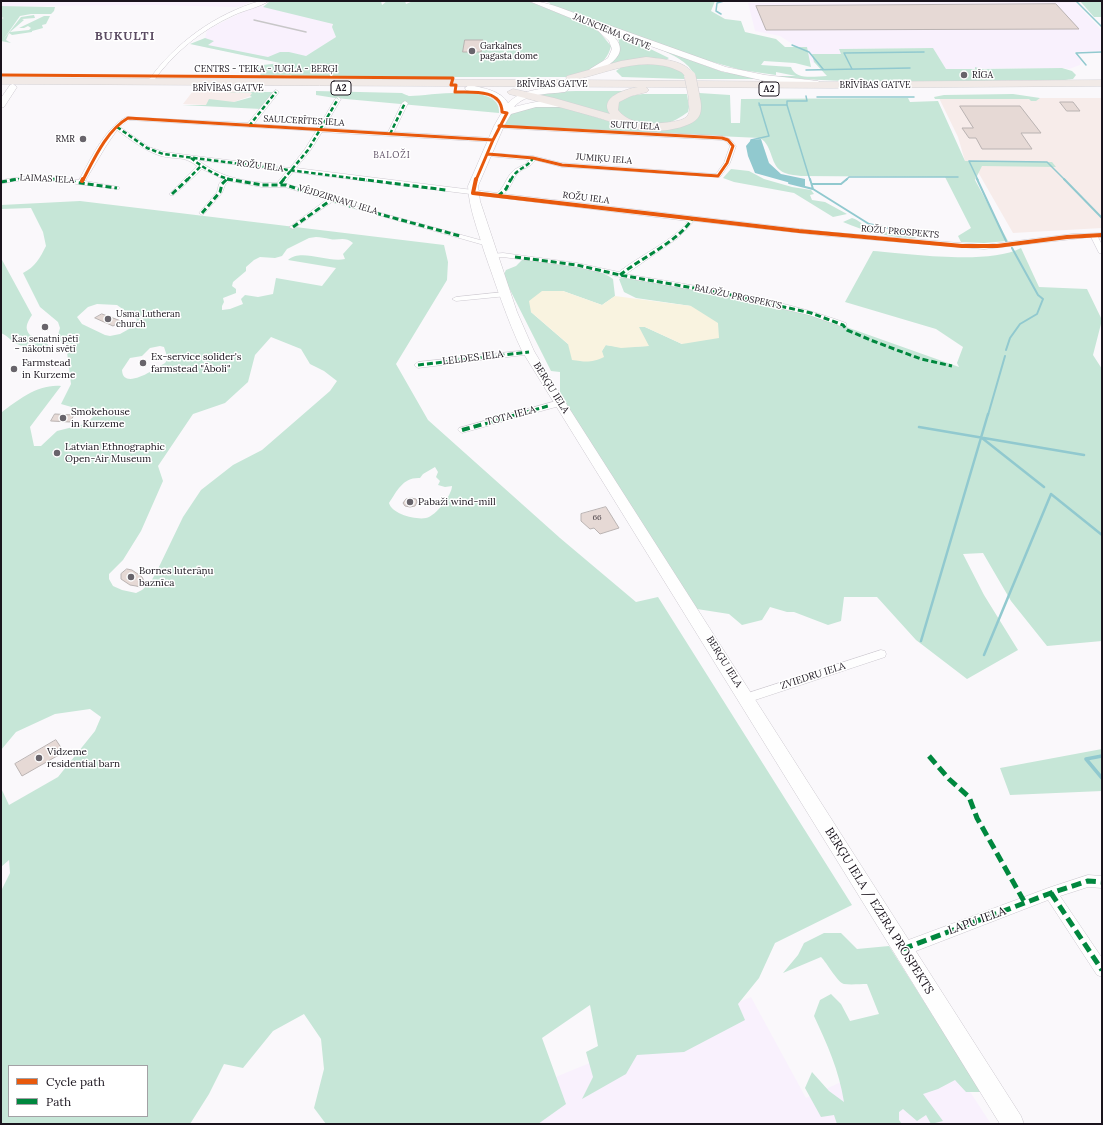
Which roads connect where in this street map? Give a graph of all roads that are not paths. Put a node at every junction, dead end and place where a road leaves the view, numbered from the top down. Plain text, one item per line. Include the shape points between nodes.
1 (266, 1) edge
2 (533, 1) edge
3 (594, 25) junction
4 (622, 63) junction
5 (593, 71) junction
6 (689, 73) junction
7 (1, 81) edge
8 (150, 82) junction
9 (1102, 82) edge
10 (502, 84) junction
11 (653, 84) junction
12 (830, 85) junction
13 (1, 87) edge
14 (13, 87) junction
15 (1102, 88) edge
16 (473, 89) junction
17 (566, 89) junction
18 (683, 89) junction
19 (276, 92) dead end
20 (526, 94) junction
21 (338, 100) dead end
22 (406, 103) dead end
23 (566, 104) junction
24 (1, 105) edge
25 (507, 112) junction
26 (625, 122) junction
27 (249, 126) junction
28 (499, 126) junction
29 (117, 127) junction
30 (320, 130) junction
31 (390, 134) junction
32 (493, 140) junction
33 (488, 154) junction
34 (191, 158) junction
35 (533, 158) junction
36 (201, 166) junction
37 (291, 170) junction
38 (718, 176) joint
39 (227, 179) junction
40 (82, 181) junction
41 (1, 182) edge
42 (280, 184) junction
43 (117, 188) dead end
44 (473, 193) junction
45 (172, 194) dead end
46 (498, 196) junction
47 (331, 200) junction
48 (202, 213) dead end
49 (695, 219) junction
50 (293, 227) dead end
51 (1093, 235) junction
52 (1102, 235) edge
53 (489, 250) junction
54 (1102, 251) edge
55 (620, 275) junction
56 (632, 277) joint
57 (504, 294) junction
58 (456, 299) dead end
59 (843, 325) dead end
60 (529, 352) junction
61 (418, 365) dead end
62 (560, 403) junction
63 (462, 430) dead end
64 (881, 654) dead end
65 (746, 698) junction
66 (1102, 882) edge
67 (1051, 893) junction
68 (903, 949) junction
69 (1102, 970) edge
70 (1013, 1124) edge

1 - 8 street via 246,8 205,30 174,53
2 - 3 main road, JAUNCIEMA GATVE
3 - 5 main road via 613,39 616,50 607,63
3 - 6 main road, JAUNCIEMA GATVE via 669,56 678,61
3 - 12 main road via 724,69 765,78
4 - 5 highway
4 - 6 highway via 654,60 679,66
4 - 11 highway via 613,71 617,76 630,81
5 - 10 highway via 555,80
6 - 26 highway, bridge via 694,96 695,113 692,118 653,128
7 - 8 highway, BRĪVĪBAS GATVE / A2
8 - 10 highway, BRĪVĪBAS GATVE / A2
9 - 12 highway, BRĪVĪBAS GATVE / A2
10 - 11 highway, BRĪVĪBAS GATVE / A2
11 - 12 highway, BRĪVĪBAS GATVE / A2
13 - 14 highway, BRĪVĪBAS GATVE / A2
14 - 16 highway, BRĪVĪBAS GATVE / A2
14 - 24 main road
15 - 18 highway, BRĪVĪBAS GATVE / A2
16 - 17 highway, BRĪVĪBAS GATVE / A2
16 - 20 highway
16 - 25 main road via 501,99 506,105
17 - 18 highway, BRĪVĪBAS GATVE / A2
17 - 20 main road
18 - 26 highway via 636,91 620,96 611,105 612,111
19 - 27 street
20 - 23 highway
20 - 25 main road, BERĢU IELA via 515,101
21 - 30 street
22 - 31 street
23 - 25 main road via 536,104
23 - 26 highway
25 - 28 main road, BERĢU IELA
27 - 29 street, SAULCERĪTES IELA via 128,118
27 - 30 street, SAULCERĪTES IELA
28 - 32 main road, BERĢU IELA
28 - 38 street, SUITU IELA via 722,138 728,140 732,146
29 - 34 street, ROŽU IELA via 154,152
29 - 40 street via 91,163
30 - 31 street, SAULCERĪTES IELA
30 - 37 street via 308,150
31 - 32 street, SAULCERĪTES IELA
32 - 33 main road, BERĢU IELA
33 - 35 street, JUMIĶU IELA
33 - 44 main road, BERĢU IELA via 476,179
34 - 36 street, VĒJDZIRNAVU IELA
34 - 37 street, ROŽU IELA
35 - 38 street, JUMIĶU IELA via 562,165
35 - 46 street via 530,164 515,172 506,189
36 - 39 street, VĒJDZIRNAVU IELA
36 - 45 street
37 - 42 street
37 - 44 street, ROŽU IELA
39 - 42 street, VĒJDZIRNAVU IELA via 262,185
39 - 48 street via 222,184 220,192
40 - 41 street, LAIMAS IELA via 24,177
40 - 43 street, LAIMAS IELA
42 - 47 street, VĒJDZIRNAVU IELA
44 - 46 street, ROŽU IELA
44 - 53 main road, BERĢU IELA
46 - 49 street, ROŽU IELA
47 - 50 street
47 - 53 street, VĒJDZIRNAVU IELA
49 - 51 street, ROŽU PROSPEKTS via 972,246 1008,245
49 - 55 street via 677,235
51 - 52 street, ROŽU PROSPEKTS
51 - 54 street
53 - 55 street, VĒJDZIRNAVU IELA via 503,255 577,265
53 - 57 main road, BERĢU IELA
55 - 56 street, VĒJDZIRNAVU IELA
56 - 59 street, BALOŽU PROSPEKTS via 811,312
57 - 58 street
57 - 60 main road, BERĢU IELA
60 - 61 street, LELDES IELA
60 - 62 main road, BERĢU IELA
62 - 63 street, TOTA IELA
62 - 65 main road, BERĢU IELA
64 - 65 street, ZVIEDRU IELA
65 - 68 main road, BERĢU IELA / EZERA PROSPEKTS
66 - 67 street, LAPU IELA via 1088,881
67 - 68 street, LAPU IELA
67 - 69 street
68 - 70 main road, BERĢU IELA / EZERA PROSPEKTS

